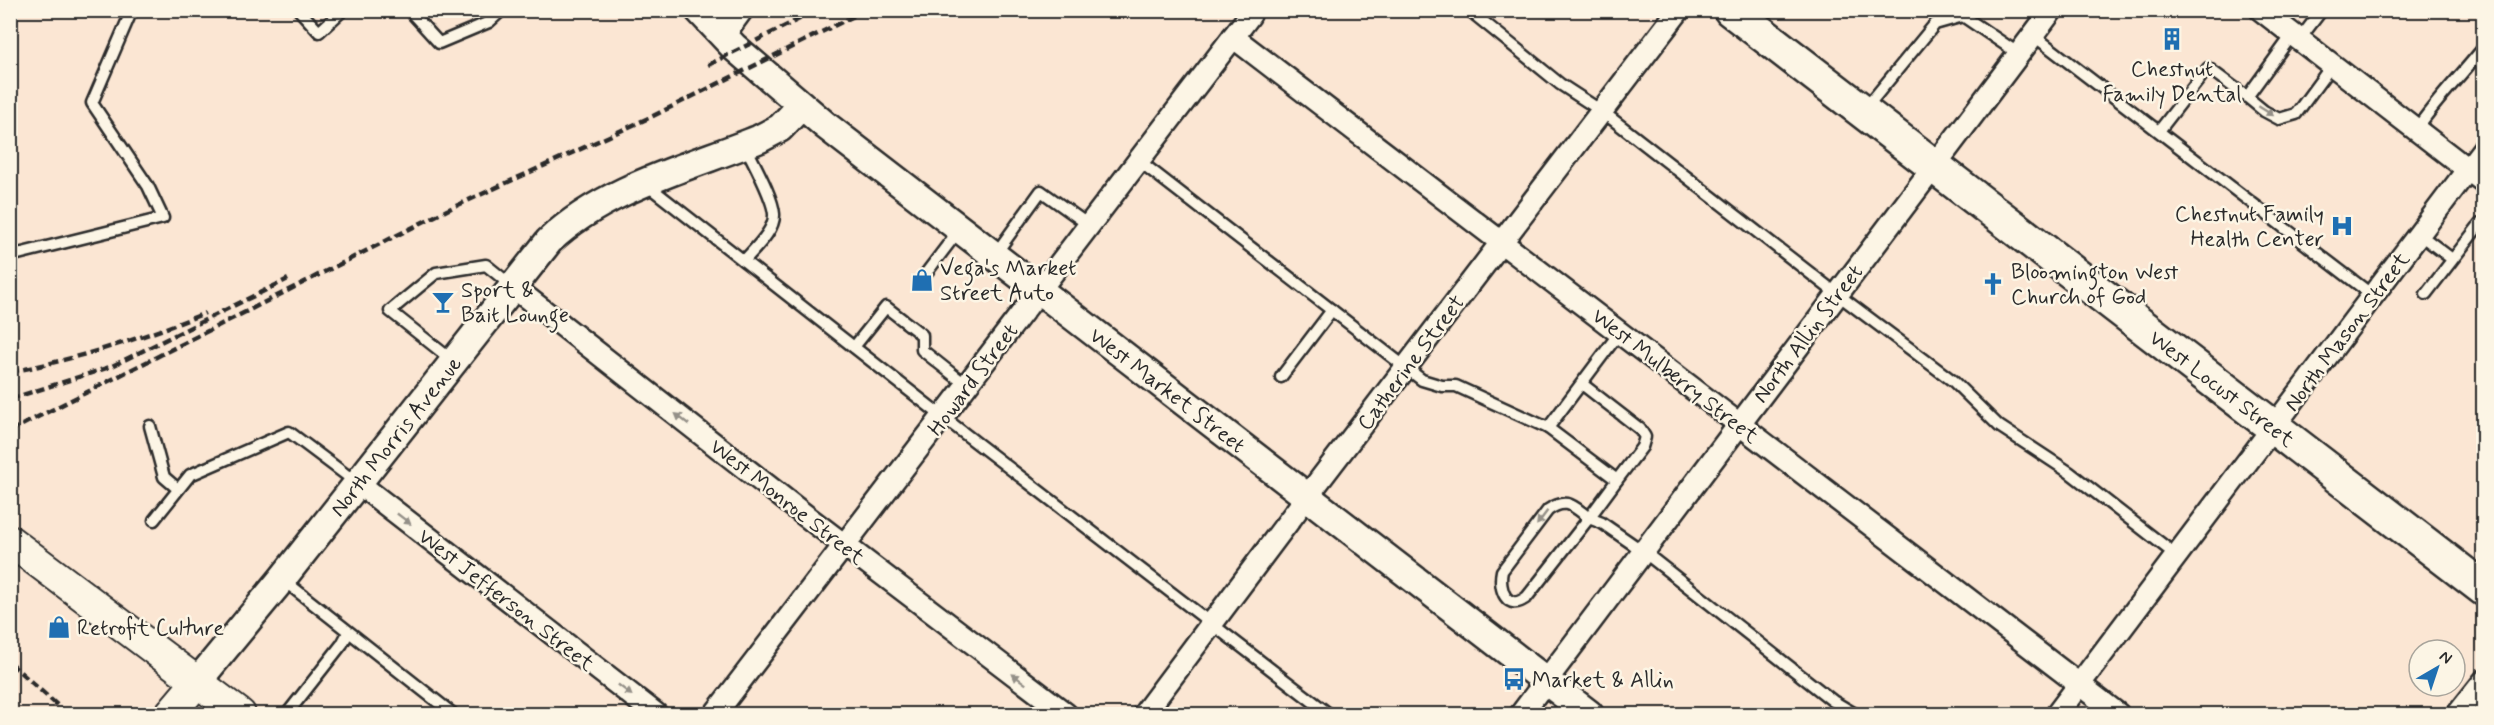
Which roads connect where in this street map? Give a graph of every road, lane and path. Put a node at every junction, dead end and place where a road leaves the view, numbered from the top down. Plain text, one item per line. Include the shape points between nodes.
1 (132, 10) edge
2 (299, 10) edge
3 (343, 10) edge
4 (409, 10) edge
5 (502, 10) edge
6 (699, 10) edge
7 (742, 10) edge
8 (1469, 10) edge
9 (1679, 10) edge
10 (1731, 10) edge
11 (2052, 10) edge
12 (2260, 10) edge
13 (2322, 10) edge
14 (1250, 15) dead end
15 (2033, 35) junction
16 (723, 36) junction
17 (1233, 37) junction
18 (2296, 38) junction
19 (2484, 47) edge
20 (2019, 54) junction
21 (2332, 65) junction
22 (2247, 97) junction
23 (801, 106) junction
24 (1603, 112) junction
25 (1863, 112) junction
26 (2416, 130) junction
27 (2159, 131) junction
28 (745, 145) junction
29 (2484, 148) edge
30 (1138, 160) junction
31 (1934, 166) junction
32 (2475, 176) edge
33 (646, 184) junction
34 (2480, 224) dead end
35 (1090, 226) junction
36 (959, 230) junction
37 (2419, 234) junction
38 (1503, 242) junction
39 (10, 255) edge
40 (994, 256) junction
41 (2452, 259) junction
42 (744, 261) junction
43 (927, 272) dead end
44 (512, 286) junction
45 (1039, 292) junction
46 (1837, 294) junction
47 (2426, 294) dead end
48 (2372, 295) junction
49 (1332, 310) junction
50 (1620, 332) junction
51 (854, 347) junction
52 (453, 362) junction
53 (1406, 368) junction
54 (1281, 376) dead end
55 (1582, 384) junction
56 (966, 386) junction
57 (943, 417) junction
58 (1740, 424) junction
59 (150, 426) dead end
60 (1548, 428) junction
61 (2273, 428) junction
62 (1617, 480) junction
63 (358, 483) junction
64 (178, 489) junction
65 (1306, 498) junction
66 (1589, 518) junction
67 (154, 520) dead end
68 (12, 545) edge
69 (846, 546) junction
70 (1644, 552) junction
71 (2176, 555) junction
72 (282, 579) junction
73 (2484, 590) edge
74 (1212, 624) junction
75 (348, 633) junction
76 (1545, 681) junction
77 (2484, 681) edge
78 (197, 682) junction
79 (2079, 684) junction
80 (170, 714) edge
81 (240, 714) edge
82 (287, 714) edge
83 (453, 714) edge
84 (656, 714) edge
85 (715, 714) edge
86 (1066, 714) edge
87 (1144, 714) edge
88 (1329, 714) edge
89 (1521, 714) edge
90 (1589, 714) edge
91 (1855, 714) edge
92 (2056, 714) edge
93 (2118, 714) edge
94 (2458, 714) edge

1 - 39 lane via 92,103 148,186 163,218
2 - 3 lane via 319,32
4 - 5 lane via 439,43 489,22
6 - 16 street, West Market Street
7 - 16 street
8 - 24 lane via 1560,84
9 - 24 street, Catherine Street
10 - 25 main road, West Locust Street
11 - 15 street, North Allin Street
12 - 18 street
13 - 18 lane
14 - 17 street, Howard Street
15 - 20 street, North Allin Street
15 - 27 lane
16 - 23 street, West Market Street
17 - 30 street, Howard Street
17 - 38 street, West Mulberry Street
18 - 21 street
18 - 22 lane
19 - 26 lane
20 - 25 lane via 1963,16 1935,24
20 - 31 street, North Allin Street
22 -> 21 lane via 2280,119 2296,114
21 - 26 street
22 - 27 lane via 2208,68
23 - 28 street, North Morris Avenue via 780,128
23 - 36 street, West Market Street
24 - 38 street, Catherine Street
24 - 46 lane
25 - 31 main road, West Locust Street
26 - 32 street
27 - 48 lane
28 - 33 street, North Morris Avenue
28 - 42 lane via 774,215 769,231
29 - 32 street, North Mason Street
30 - 35 street, Howard Street
30 - 49 lane
31 - 46 street, North Allin Street
31 - 61 main road, West Locust Street
32 - 37 street, North Mason Street
33 - 42 lane
33 - 44 street, North Morris Avenue via 607,200 568,223
34 - 41 lane
35 - 40 lane via 1041,191
35 - 45 street, Howard Street
36 - 40 street, West Market Street
36 - 43 lane
37 - 41 lane
37 - 48 street, North Mason Street
38 - 50 street, West Mulberry Street
38 - 53 street, Catherine Street
40 - 45 street, West Market Street
41 - 47 lane
42 - 51 lane
44 - 52 street, North Morris Avenue
44 - 52 lane via 486,265 436,273 390,311
69 -> 44 street, West Monroe Street
45 - 56 street, Howard Street
45 - 65 street, West Market Street
46 - 58 street, North Allin Street
46 - 71 lane via 1960,387 2000,426 2068,472
48 - 61 street, North Mason Street
49 - 53 lane
49 - 54 lane
50 - 55 lane
50 - 58 street, West Mulberry Street
51 - 56 lane via 886,307 922,335 922,350
51 - 57 lane
52 - 63 street, North Morris Avenue
53 - 60 lane via 1422,380 1456,386
53 - 65 street, Catherine Street
55 - 60 lane
55 - 62 lane via 1645,437
56 - 57 street, Howard Street
57 - 69 street, Howard Street
57 - 74 lane
58 - 70 street, North Allin Street
58 - 79 street, West Mulberry Street
59 - 64 lane via 164,477
60 - 62 lane
61 - 71 street, North Mason Street
61 - 73 main road, West Locust Street
62 - 66 lane
63 - 64 lane via 288,432 190,475
63 - 72 street, North Morris Avenue
63 -> 84 street, West Jefferson Street
64 - 67 lane
65 - 74 street, Catherine Street
65 - 76 street, West Market Street
66 -> 66 lane via 1569,503 1558,503 1548,510 1502,571 1502,593 1521,603
66 - 70 lane
68 - 78 main road
69 - 85 street, Howard Street
86 -> 69 street, West Monroe Street
70 - 76 street, North Allin Street
70 - 91 lane via 1833,701
71 - 79 street, North Mason Street
72 - 75 lane
72 - 78 street, North Morris Avenue
74 - 87 street, Catherine Street
74 - 88 lane
75 - 82 lane
75 - 83 lane
76 - 89 street, North Allin Street
76 - 90 street, West Market Street
77 - 94 street
78 - 80 main road, North Morris Avenue
78 - 81 main road
79 - 92 street, North Mason Street
79 - 93 street, West Mulberry Street

